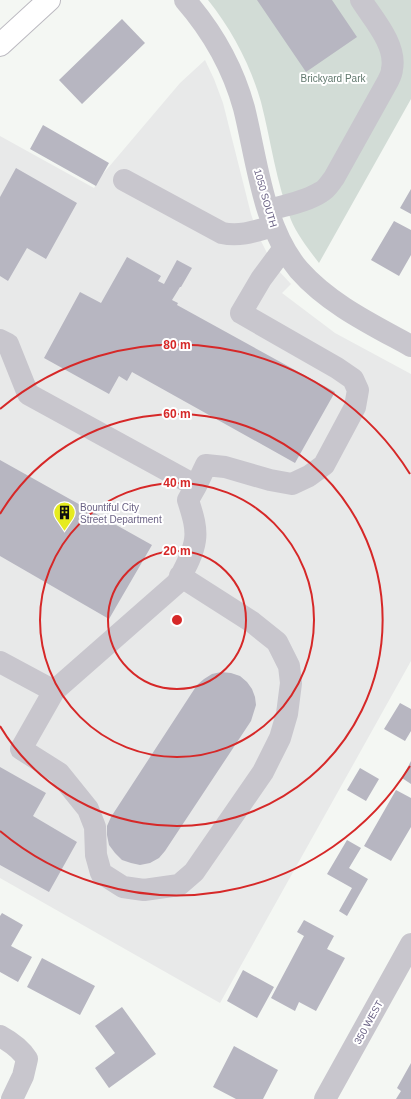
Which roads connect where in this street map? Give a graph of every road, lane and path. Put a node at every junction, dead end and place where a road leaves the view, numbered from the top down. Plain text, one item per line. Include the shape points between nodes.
1 (49, 0) edge
2 (185, 0) edge
3 (361, 0) edge
4 (0, 45) edge
5 (124, 180) dead end
6 (271, 218) junction
7 (284, 248) junction
8 (0, 340) edge
9 (411, 346) edge
10 (196, 486) junction
11 (180, 576) junction
12 (0, 662) edge
13 (54, 691) junction
14 (411, 944) edge
15 (0, 1036) edge
16 (12, 1099) edge
17 (325, 1099) edge

1 - 4 main road
2 - 6 street, 1050 SOUTH via 211,35 236,83
3 - 6 street via 390,44 393,69 328,187
5 - 6 street via 222,233 251,233
6 - 7 street, 1050 SOUTH
7 - 9 street, 1050 SOUTH via 299,269 337,304
7 - 10 street via 261,279 241,313 353,379 358,390 355,407 324,465 309,476 292,484 225,467 206,465
8 - 10 street via 8,344 28,394
10 - 11 street via 188,500 194,519 195,540
11 - 13 street via 176,583
11 - 13 street via 252,622 277,642 289,666 291,683 287,714 280,738 262,772 194,872 179,885 144,890 123,887 100,873 96,856 95,827 88,809 59,773 21,749
12 - 13 street
14 - 17 street, 350 WEST
15 - 16 street via 15,1045 27,1059 23,1076

